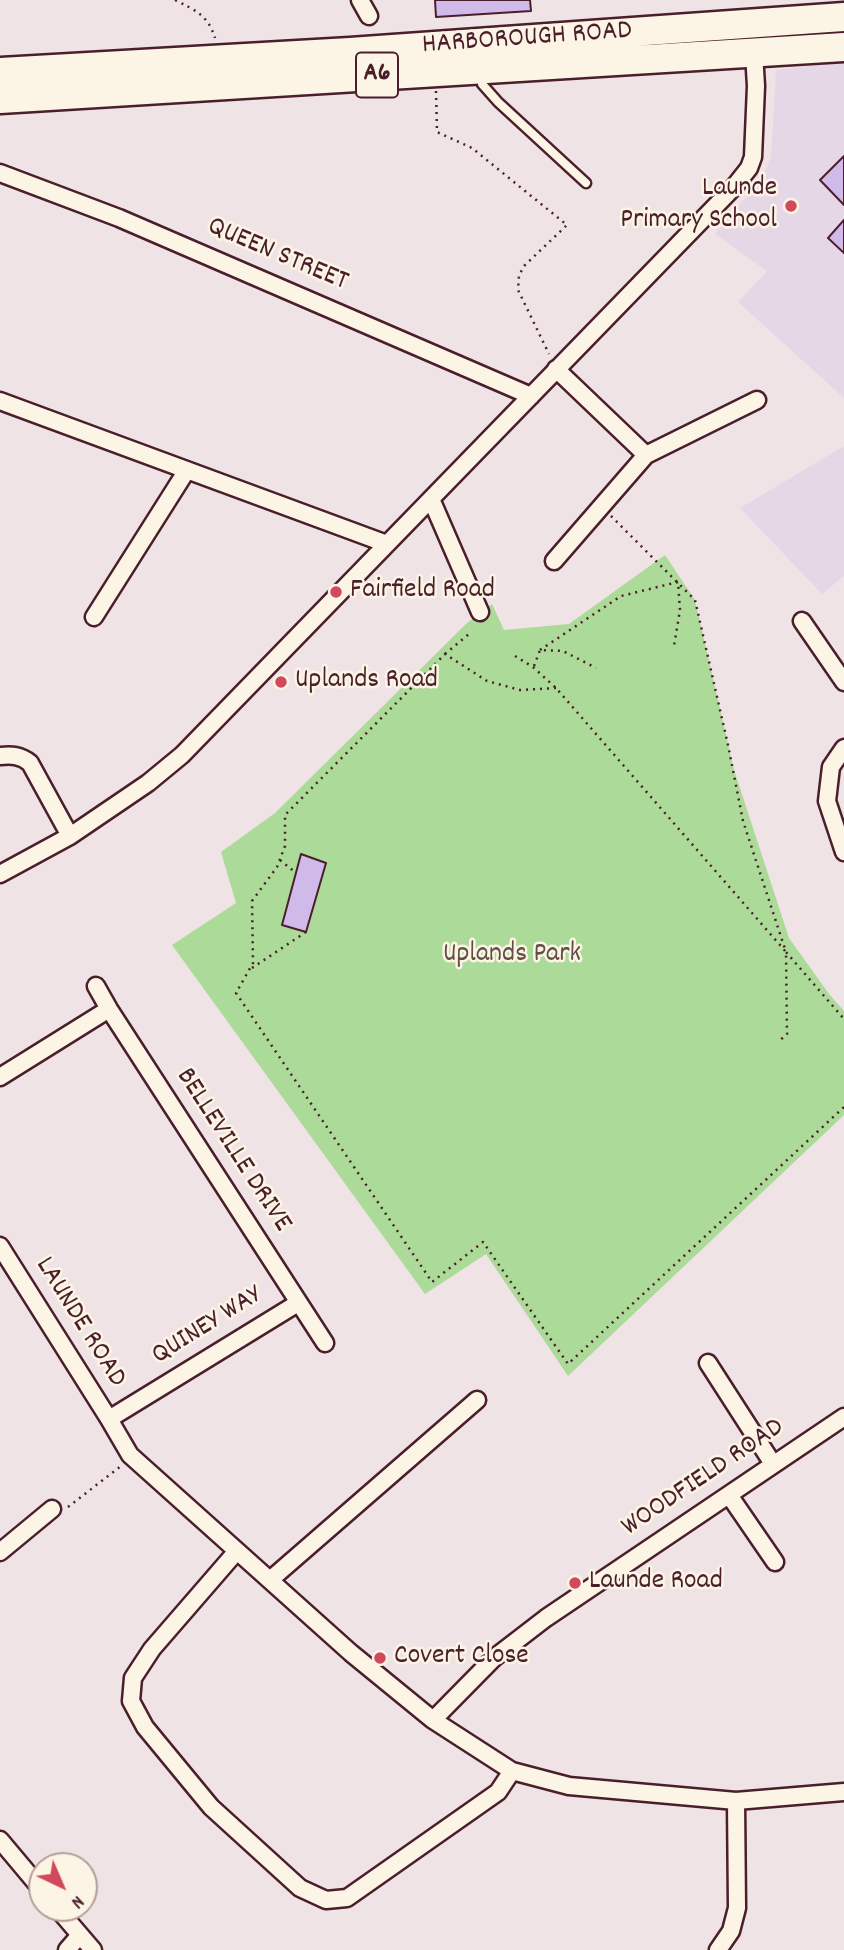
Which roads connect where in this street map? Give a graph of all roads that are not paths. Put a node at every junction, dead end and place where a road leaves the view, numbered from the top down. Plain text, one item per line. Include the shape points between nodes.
1 (360, 0) edge
2 (369, 16) dead end
3 (844, 17) edge
4 (844, 32) edge
5 (758, 36) junction
6 (562, 37) junction
7 (844, 47) edge
8 (481, 69) junction
9 (0, 72) edge
10 (0, 99) edge
11 (0, 173) edge
12 (586, 183) dead end
13 (556, 369) junction
14 (531, 396) junction
15 (757, 400) dead end
16 (0, 401) edge
17 (646, 455) junction
18 (187, 470) junction
19 (431, 499) junction
20 (387, 544) junction
21 (554, 561) dead end
22 (481, 612) dead end
23 (94, 617) dead end
24 (802, 621) dead end
25 (844, 682) edge
26 (844, 748) edge
27 (0, 756) edge
28 (70, 836) junction
29 (844, 852) edge
30 (0, 874) edge
31 (96, 986) dead end
32 (108, 1009) junction
33 (0, 1077) edge
34 (0, 1246) edge
35 (298, 1303) junction
36 (325, 1343) dead end
37 (708, 1363) dead end
38 (477, 1400) dead end
39 (844, 1417) edge
40 (109, 1419) junction
41 (773, 1464) junction
42 (729, 1495) junction
43 (51, 1509) road end
44 (0, 1552) edge
45 (236, 1552) junction
46 (775, 1562) dead end
47 (270, 1580) junction
48 (433, 1720) junction
49 (512, 1771) junction
50 (844, 1792) edge
51 (736, 1801) junction
52 (0, 1840) edge
53 (28, 1873) edge
54 (69, 1922) edge
55 (80, 1935) junction
56 (67, 1950) edge
57 (93, 1950) edge
58 (718, 1950) edge

1 - 2 street
3 - 5 highway, HARBOROUGH ROAD / A6
4 - 5 highway, A6
5 - 6 highway, HARBOROUGH ROAD / A6
5 - 6 highway, A6 via 637,41 568,41
5 - 7 highway, HARBOROUGH ROAD / A6
5 - 8 highway, HARBOROUGH ROAD / A6
5 - 13 street via 749,168
6 - 9 highway, HARBOROUGH ROAD / A6
8 - 10 highway, HARBOROUGH ROAD / A6
8 - 12 lane via 482,84 498,102
11 - 14 street, QUEEN STREET via 119,218
13 - 14 street
13 - 17 street
14 - 19 street
15 - 17 street
16 - 18 street
17 - 21 street
18 - 20 street
18 - 23 street
19 - 20 street
19 - 22 street
20 - 28 street via 182,755
24 - 25 street
26 - 29 street via 831,767 827,801
27 - 28 street via 15,755 30,763
28 - 30 street
31 - 32 street, BELLEVILLE DRIVE
32 - 33 street
32 - 35 street, BELLEVILLE DRIVE
34 - 40 street, LAUNDE ROAD
35 - 36 street, BELLEVILLE DRIVE
35 - 40 street, QUINEY WAY
37 - 41 street
38 - 47 street
39 - 41 street, WOODFIELD ROAD
40 - 45 street, LAUNDE ROAD via 130,1455
41 - 42 street, WOODFIELD ROAD
42 - 46 street
42 - 48 street, WOODFIELD ROAD via 546,1618 494,1658
43 - 44 street
45 - 47 street, LAUNDE ROAD
45 - 49 street via 152,1649 133,1678 131,1701 145,1727 211,1807 300,1888 326,1900 347,1898 498,1792
47 - 48 street, LAUNDE ROAD
48 - 49 street, LAUNDE ROAD
49 - 51 street, LAUNDE ROAD via 569,1786
50 - 51 street, LAUNDE ROAD
51 - 58 street via 737,1908 731,1931
52 - 53 street
54 - 55 street
55 - 56 street
55 - 57 street

